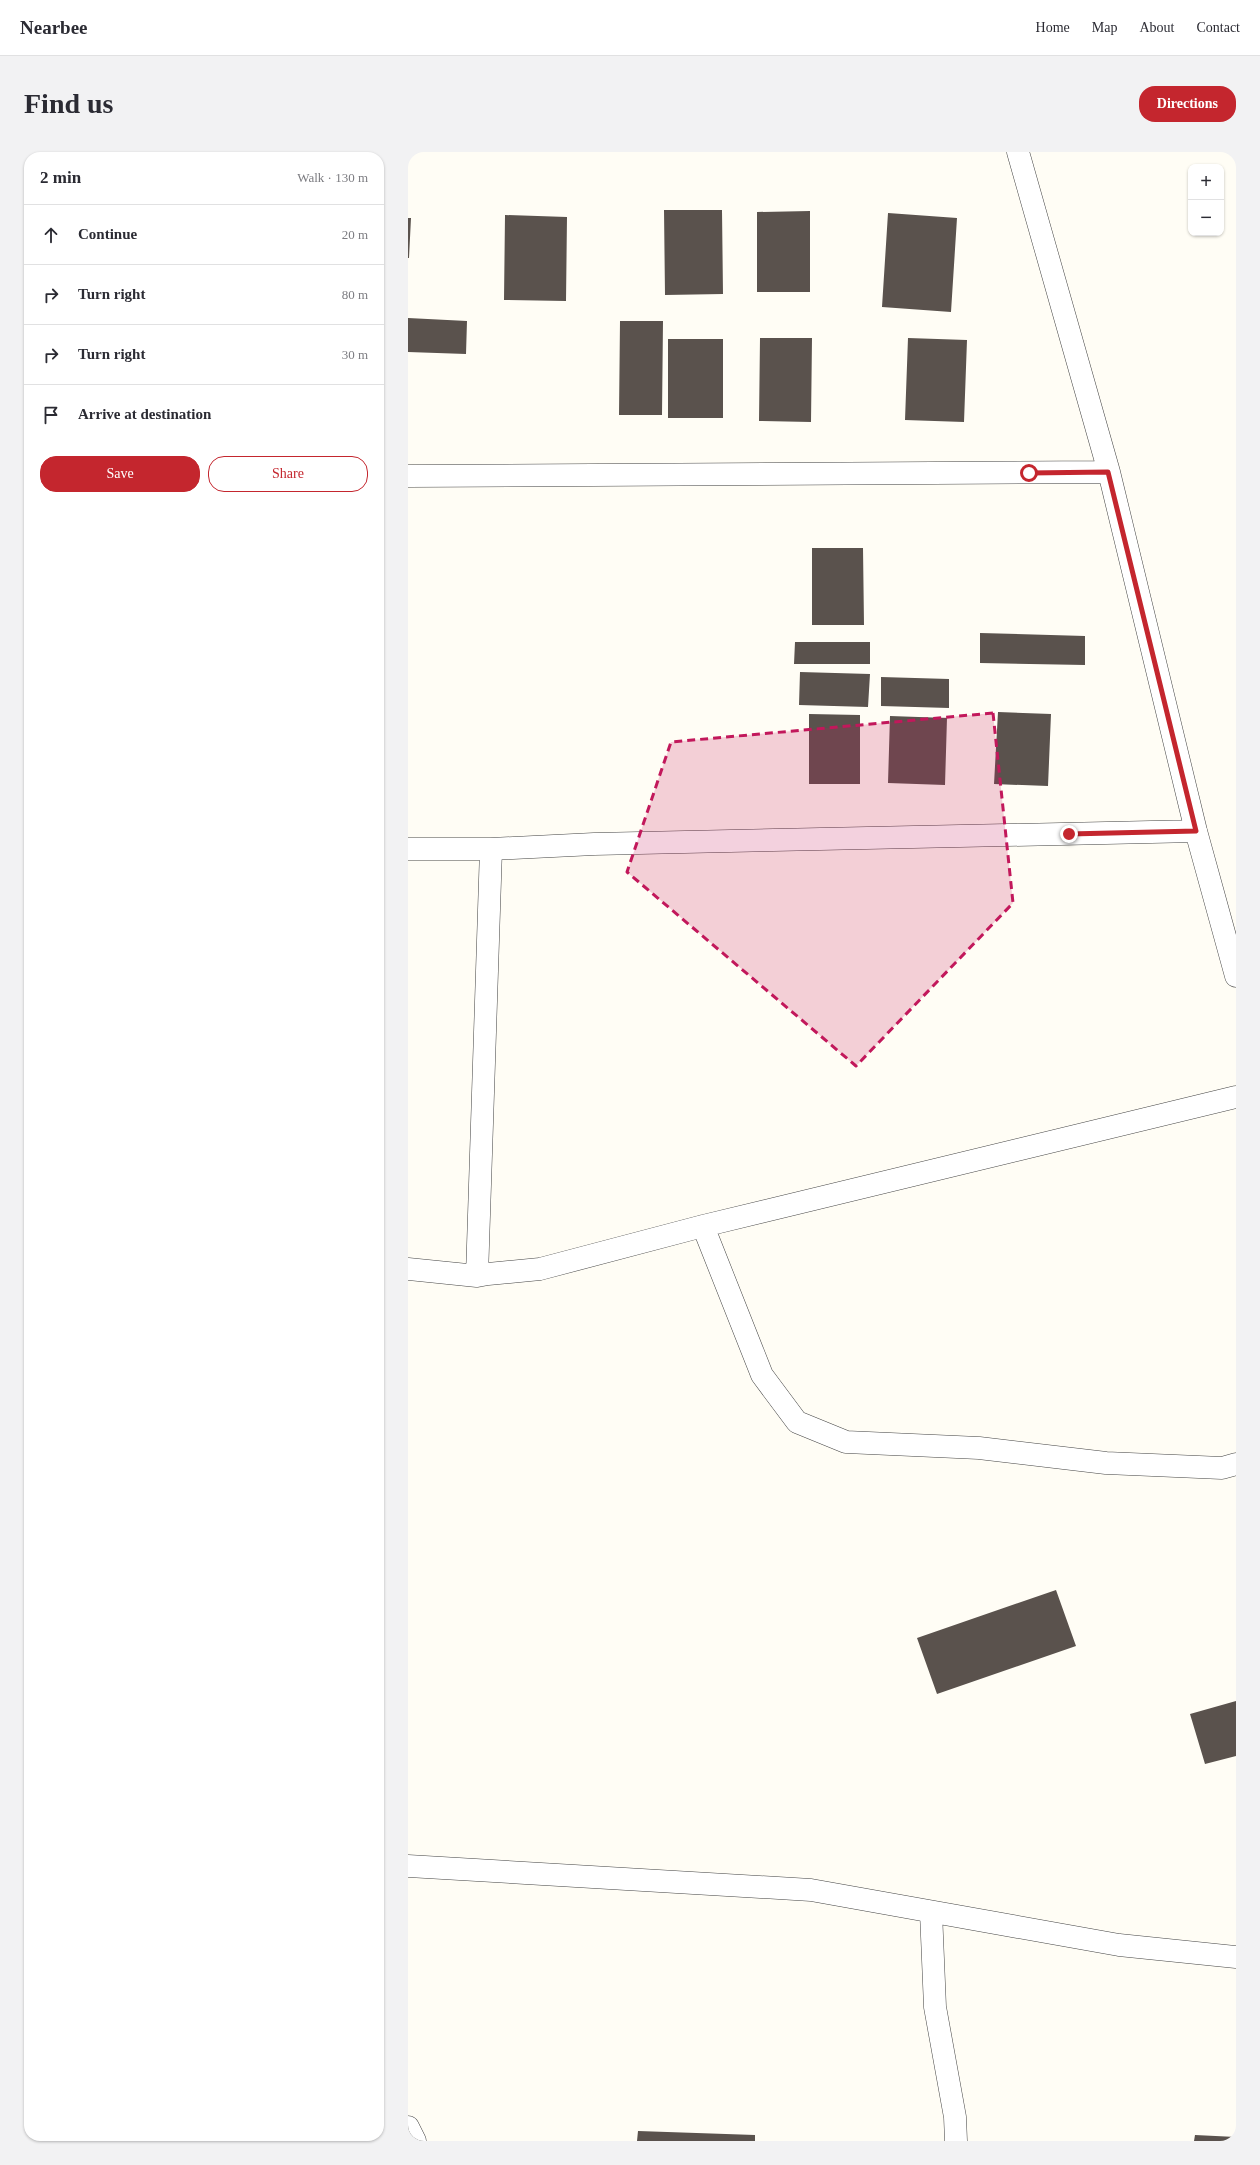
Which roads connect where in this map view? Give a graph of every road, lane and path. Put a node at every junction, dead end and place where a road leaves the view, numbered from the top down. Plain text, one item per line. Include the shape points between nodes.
1 (1018, 152) edge
2 (1108, 472) junction
3 (408, 476) edge
4 (1196, 831) junction
5 (408, 849) edge
6 (491, 849) junction
7 (1236, 976) edge
8 (1236, 1097) edge
9 (703, 1226) junction
10 (408, 1269) edge
11 (477, 1276) junction
12 (1236, 1464) edge
13 (408, 1866) edge
14 (931, 1912) junction
15 (1236, 1957) edge
16 (408, 2127) edge
17 (415, 2141) edge
18 (956, 2141) edge

1 - 2 street
2 - 3 street
2 - 4 street
4 - 6 street via 594,844
4 - 7 street
5 - 6 street
6 - 11 street
8 - 9 street
9 - 11 street via 540,1269
9 - 12 street via 762,1375 797,1422 846,1442 979,1448 1106,1463 1222,1468
10 - 11 street
13 - 14 street via 811,1890
14 - 15 street via 1119,1945
14 - 18 street via 935,2006 955,2117
16 - 17 street

